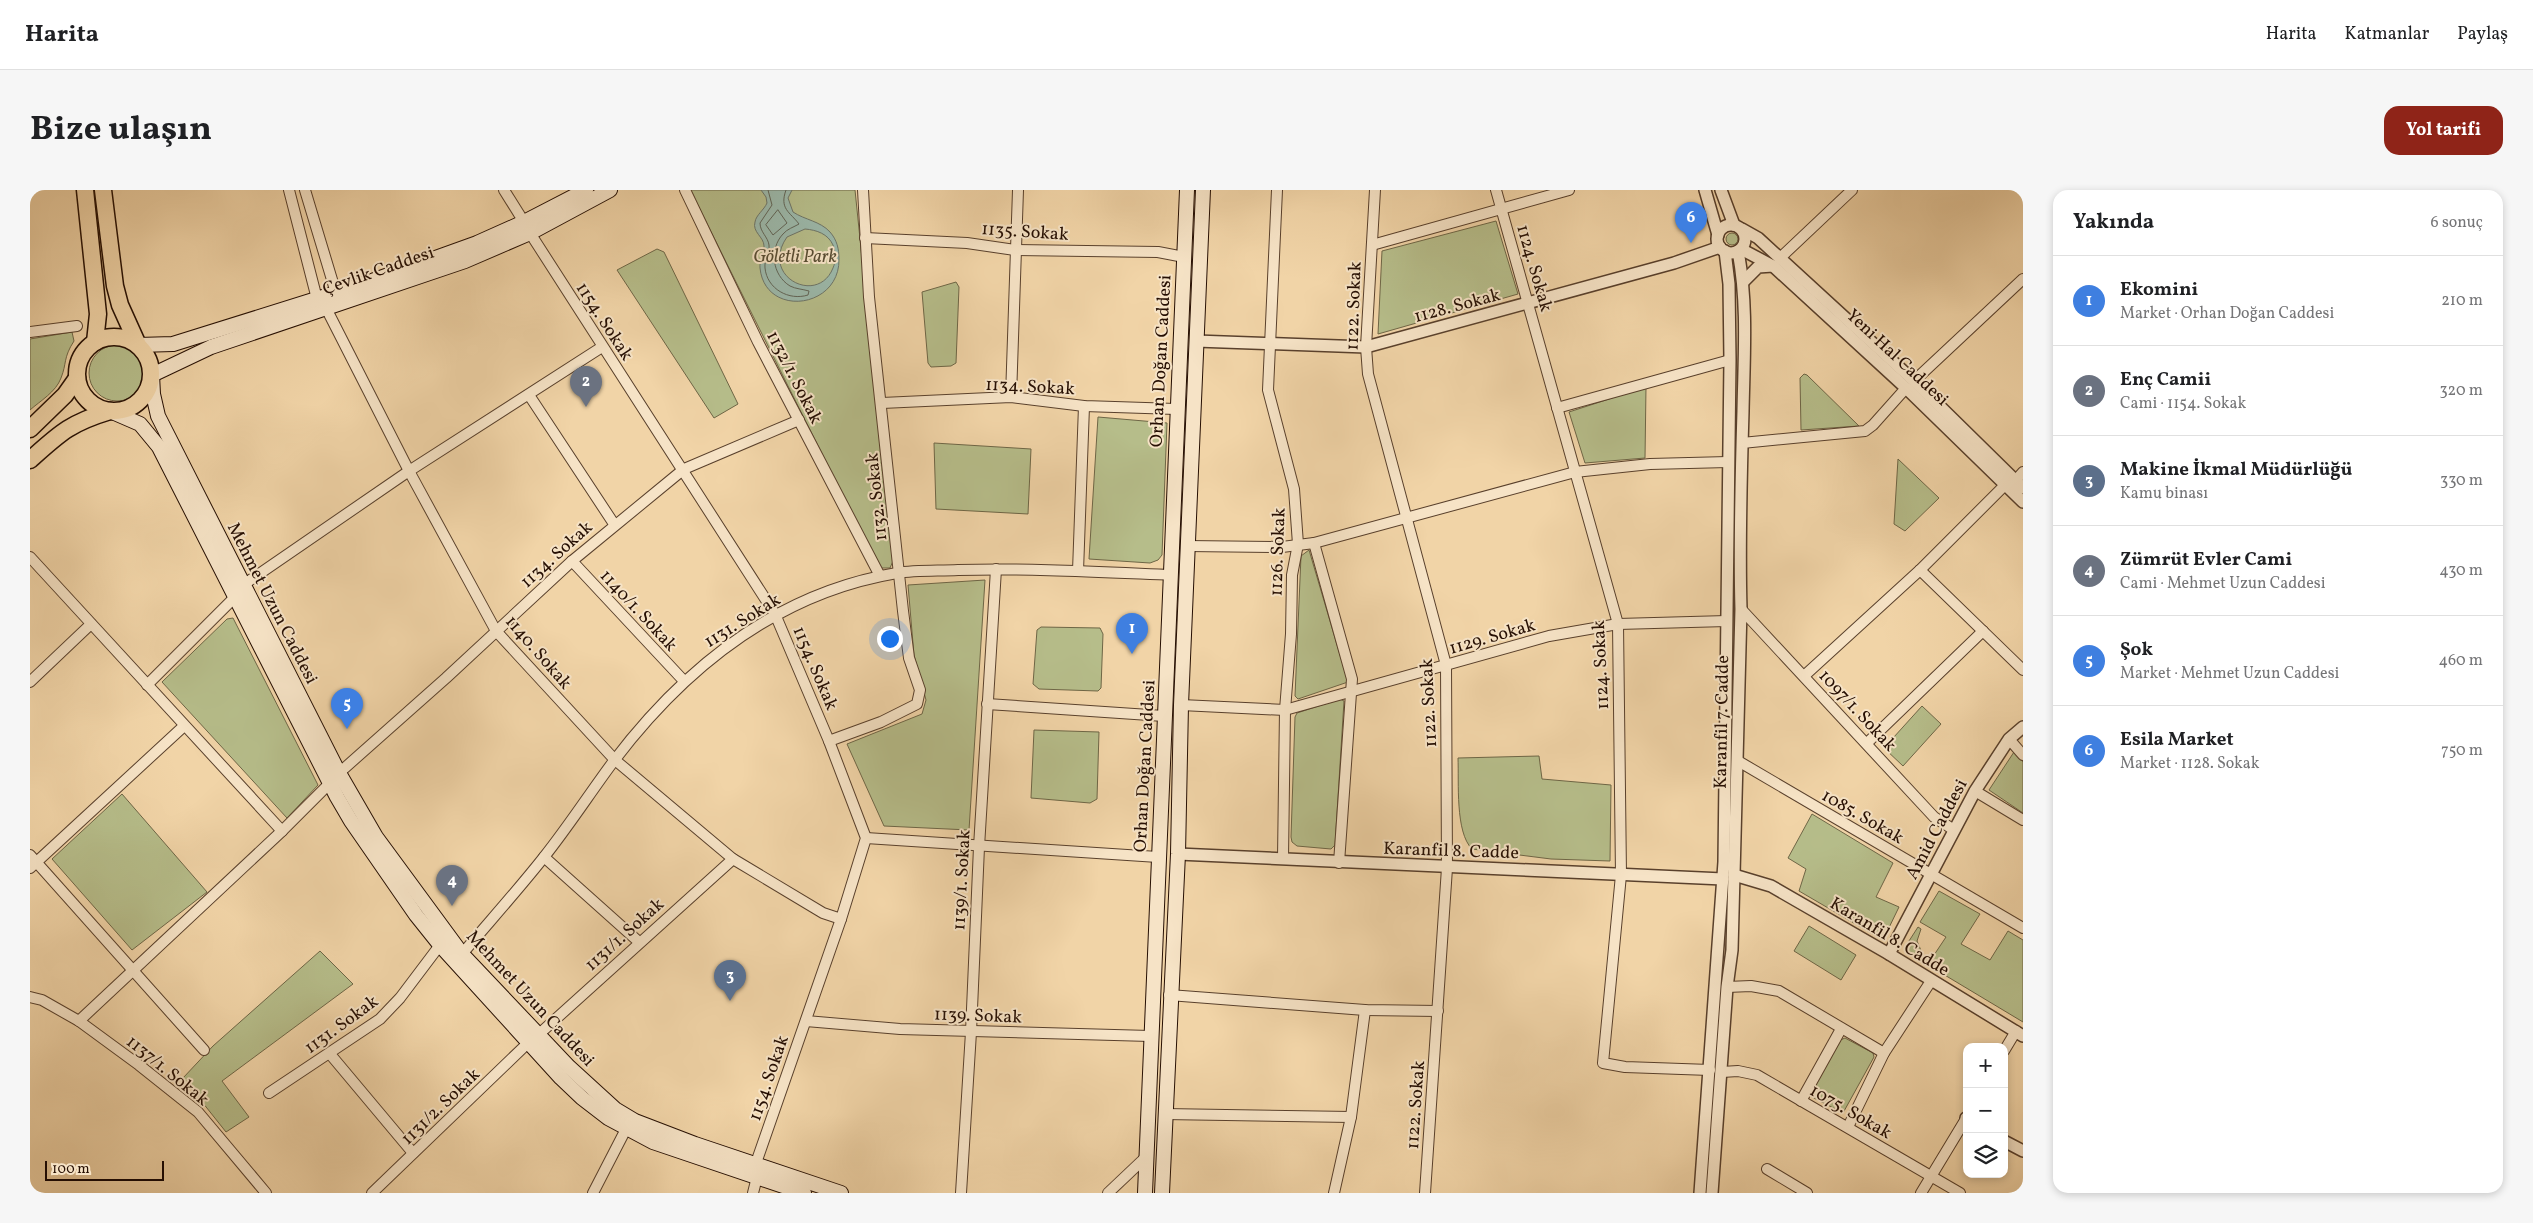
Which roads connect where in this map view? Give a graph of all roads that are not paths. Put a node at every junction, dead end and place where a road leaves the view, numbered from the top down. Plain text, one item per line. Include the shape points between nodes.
1 (85, 190) edge
2 (103, 190) edge
3 (289, 190) edge
4 (306, 190) edge
5 (504, 190) edge
6 (586, 190) edge
7 (610, 190) edge
8 (685, 190) edge
9 (863, 190) edge
10 (1018, 190) edge
11 (1187, 190) edge
12 (1203, 190) edge
13 (1277, 190) edge
14 (1375, 190) edge
15 (1496, 190) edge
16 (1569, 190) edge
17 (1705, 190) edge
18 (1721, 190) edge
19 (1852, 190) edge
20 (310, 208) junction
21 (1501, 209) junction
22 (298, 221) junction
23 (1738, 227) junction
24 (527, 228) junction
25 (865, 238) junction
26 (1721, 244) junction
27 (1372, 245) junction
28 (1015, 250) junction
29 (1740, 250) junction
30 (1184, 257) junction
31 (1777, 262) junction
32 (2023, 278) edge
33 (1744, 281) junction
34 (336, 292) junction
35 (321, 303) junction
36 (1528, 304) junction
37 (77, 326) dead end
38 (30, 332) edge
39 (1196, 341) junction
40 (95, 342) junction
41 (138, 345) junction
42 (1270, 345) junction
43 (602, 347) junction
44 (1366, 347) junction
45 (1730, 360) junction
46 (152, 375) junction
47 (77, 378) junction
48 (1910, 384) junction
49 (529, 395) junction
50 (1011, 397) junction
51 (882, 403) junction
52 (1084, 406) junction
53 (1557, 408) junction
54 (1176, 409) junction
55 (110, 412) junction
56 (799, 420) junction
57 (30, 429) edge
58 (1742, 443) junction
59 (30, 460) edge
60 (1728, 462) junction
61 (684, 469) junction
62 (409, 471) junction
63 (1575, 472) junction
64 (2017, 481) edge
65 (2023, 502) edge
66 (1407, 519) junction
67 (614, 524) junction
68 (1314, 543) junction
69 (1298, 544) junction
70 (1187, 546) junction
71 (30, 557) edge
72 (572, 561) junction
73 (996, 569) junction
74 (1920, 570) junction
75 (1078, 571) junction
76 (900, 572) junction
77 (1172, 575) junction
78 (880, 576) junction
79 (243, 585) junction
80 (235, 598) junction
81 (1741, 609) junction
82 (775, 614) junction
83 (1727, 621) junction
84 (91, 624) junction
85 (1618, 624) junction
86 (496, 631) junction
87 (1983, 631) junction
88 (1446, 665) junction
89 (2023, 670) edge
90 (1804, 676) junction
91 (684, 681) junction
92 (30, 682) edge
93 (147, 685) junction
94 (1350, 693) junction
95 (987, 704) junction
96 (1181, 705) junction
97 (1285, 710) junction
98 (1164, 716) junction
99 (184, 726) junction
100 (2023, 727) edge
101 (2009, 740) junction
102 (829, 741) junction
103 (1867, 743) junction
104 (2023, 755) edge
105 (614, 760) junction
106 (1738, 762) junction
107 (335, 778) junction
108 (1975, 791) junction
109 (2023, 820) edge
110 (1954, 830) junction
111 (282, 831) junction
112 (866, 838) junction
113 (979, 847) junction
114 (1178, 854) junction
115 (544, 857) junction
116 (1158, 857) junction
117 (1282, 858) junction
118 (733, 859) junction
119 (32, 862) edge
120 (1339, 863) junction
121 (1447, 868) junction
122 (1621, 874) junction
123 (1734, 874) junction
124 (1932, 874) junction
125 (1723, 879) junction
126 (840, 919) junction
127 (2023, 928) edge
128 (639, 942) junction
129 (440, 946) junction
130 (462, 954) junction
131 (1889, 954) junction
132 (132, 969) junction
133 (1931, 981) junction
134 (1727, 987) junction
135 (1169, 995) junction
136 (30, 997) edge
137 (1365, 1010) junction
138 (1438, 1011) junction
139 (79, 1021) junction
140 (806, 1021) junction
141 (1841, 1029) junction
142 (972, 1032) junction
143 (2019, 1034) edge
144 (1150, 1036) junction
145 (534, 1038) junction
146 (2008, 1046) edge
147 (204, 1050) dead end
148 (1884, 1053) junction
149 (330, 1054) junction
150 (1603, 1064) joint
151 (1716, 1071) junction
152 (269, 1093) dead end
153 (1802, 1100) junction
154 (1164, 1114) junction
155 (1351, 1117) junction
156 (1963, 1123) edge
157 (1848, 1127) junction
158 (626, 1129) junction
159 (2008, 1143) edge
160 (2023, 1152) edge
161 (414, 1153) junction
162 (1146, 1157) junction
163 (1767, 1169) dead end
164 (756, 1170) junction
165 (1930, 1176) junction
166 (266, 1193) edge
167 (372, 1193) edge
168 (593, 1193) edge
169 (753, 1193) edge
170 (804, 1193) edge
171 (841, 1193) edge
172 (961, 1193) edge
173 (1108, 1193) edge
174 (1145, 1193) edge
175 (1162, 1193) edge
176 (1334, 1193) edge
177 (1425, 1193) edge
178 (1700, 1193) edge
179 (1712, 1193) edge
180 (1807, 1193) edge
181 (1921, 1193) edge
182 (1960, 1193) edge

1 - 40 highway via 98,314
2 - 41 highway via 115,286
3 - 22 street, 1140. Sokak
4 - 20 street
5 - 24 street, 1154. Sokak
6 - 24 main road, Çevlik Caddesi
7 - 24 main road, Çevlik Caddesi
8 - 56 street, 1132/1. Sokak
9 - 25 street, 1132. Sokak
10 - 28 street
11 - 30 main road, Orhan Doğan Caddesi
12 - 39 main road
13 - 42 street, 1126. Sokak
14 - 27 street, 1122. Sokak
15 - 21 street, 1124. Sokak
16 - 21 street
17 - 26 street, Karanfil 7. Cadde
18 - 23 street
19 - 31 street
20 - 22 street
20 - 34 street
21 - 27 street
21 - 36 street, 1124. Sokak
22 - 35 street, 1140. Sokak
23 - 26 street via 1725,226
23 - 29 street via 1746,238
23 - 31 street via 1758,238
24 - 34 main road, Çevlik Caddesi
24 - 35 main road, Çevlik Caddesi via 465,261
24 - 43 street, 1154. Sokak
25 - 28 street, 1135. Sokak via 967,243
25 - 51 street, 1132. Sokak
26 - 29 street via 1731,253
26 - 36 street, 1128. Sokak via 1674,263
26 - 45 street, Karanfil 7. Cadde via 1729,284
27 - 44 street, 1122. Sokak
28 - 30 street, 1135. Sokak via 1158,252
28 - 50 street
29 - 31 street, Yeni Hal Caddesi
29 - 33 street, Karanfil 7. Cadde
30 - 54 main road, Orhan Doğan Caddesi
31 - 33 street via 1758,268
31 - 48 street, Yeni Hal Caddesi
32 - 48 street
33 - 58 street, Karanfil 7. Cadde
34 - 35 main road, Çevlik Caddesi
35 - 41 main road, Çevlik Caddesi via 174,344
35 - 46 main road, Çevlik Caddesi via 211,347
35 - 62 street, 1140. Sokak
36 - 44 street, 1128. Sokak
36 - 53 street, 1124. Sokak
37 - 38 street
39 - 42 street, 1128. Sokak
39 - 70 main road
40 - 41 highway via 117,337
40 - 47 highway via 81,357
41 - 46 highway via 148,358
42 - 44 street, 1128. Sokak
42 - 69 street, 1126. Sokak via 1268,390 1294,489
43 - 49 street
43 - 61 street, 1154. Sokak
44 - 66 street, 1122. Sokak via 1368,374
45 - 53 street
45 - 60 street, Karanfil 7. Cadde
46 - 55 highway via 144,398 122,411
46 - 79 main road, Mehmet Uzun Caddesi via 158,416
47 - 55 highway via 88,400
47 - 57 highway via 64,396
48 - 58 street via 1865,431
48 - 64 street, Yeni Hal Caddesi
49 - 62 street
49 - 67 street
50 - 51 street, 1134. Sokak
50 - 52 street, 1134. Sokak
51 - 76 street, 1132. Sokak
52 - 54 street, 1134. Sokak
52 - 75 street
53 - 63 street, 1124. Sokak
54 - 77 main road, Orhan Doğan Caddesi
55 - 59 highway via 82,419 64,430
55 - 80 main road via 140,424 160,447
56 - 61 street, 1134. Sokak
56 - 78 street, 1132/1. Sokak
58 - 81 street, Karanfil 7. Cadde
60 - 63 street via 1650,464
60 - 83 street, Karanfil 7. Cadde
61 - 67 street, 1134. Sokak
61 - 82 street, 1154. Sokak
62 - 79 street
62 - 86 street, 1140. Sokak
63 - 66 street
63 - 85 street, 1124. Sokak
64 - 65 street, Yeni Hal Caddesi
64 - 74 street
66 - 68 street
66 - 88 street, 1122. Sokak
67 - 72 street, 1134. Sokak
68 - 69 street
68 - 94 street via 1345,648 1352,679
69 - 70 street via 1282,547
69 - 97 street, 1126. Sokak via 1292,575
70 - 96 main road
71 - 84 street
72 - 86 street, 1134. Sokak
72 - 91 street, 1140/1. Sokak
73 - 75 street, 1131. Sokak
73 - 76 street, 1131. Sokak
73 - 95 street, 1139/1. Sokak
74 - 87 street
74 - 90 street
75 - 77 street, 1131. Sokak
76 - 78 street, 1131. Sokak
76 - 102 street, 1132. Sokak via 909,658 920,690 919,701 881,722
77 - 98 main road, Orhan Doğan Caddesi
78 - 82 street, 1131. Sokak via 831,591
79 - 107 main road, Mehmet Uzun Caddesi
80 - 93 street
80 - 107 main road
81 - 90 street, 1097/1. Sokak
81 - 106 street, Karanfil 7. Cadde
82 - 91 street, 1131. Sokak
82 - 102 street, 1154. Sokak
83 - 85 street, 1129. Sokak
83 - 125 street, Karanfil 7. Cadde
84 - 92 street
84 - 93 street
85 - 88 street, 1129. Sokak via 1549,636
85 - 122 street, 1124. Sokak
86 - 105 street, 1140. Sokak
86 - 107 street, 1134. Sokak
87 - 89 street
87 - 103 street
88 - 94 street, 1129. Sokak
88 - 121 street, 1122. Sokak
90 - 103 street, 1097/1. Sokak
91 - 105 street, 1131. Sokak
93 - 99 street
94 - 97 street, 1129. Sokak
94 - 120 street
95 - 98 street
95 - 113 street, 1139/1. Sokak
96 - 97 street, 1129. Sokak
96 - 114 main road
97 - 117 street, 1126. Sokak
98 - 116 main road, Orhan Doğan Caddesi
99 - 111 street
99 - 119 street
100 - 101 street, Amid Caddesi
101 - 104 street
101 - 108 street, Amid Caddesi
102 - 112 street, 1154. Sokak
103 - 110 street, 1097/1. Sokak via 1934,816
105 - 115 street, 1131. Sokak
105 - 118 street, 1140. Sokak
106 - 123 street, Karanfil 7. Cadde
106 - 124 street, 1085. Sokak
107 - 111 street, 1134. Sokak
107 - 129 main road via 351,821
107 - 130 main road, Mehmet Uzun Caddesi
108 - 109 street
108 - 110 street, Amid Caddesi
110 - 124 street, Amid Caddesi
111 - 132 street, 1134. Sokak
112 - 113 street
112 - 126 street, 1154. Sokak
113 - 116 street
113 - 142 street, 1139/1. Sokak
114 - 117 street, Karanfil 8. Cadde
114 - 135 main road
115 - 128 street
115 - 130 street, 1131. Sokak
116 - 144 main road, Orhan Doğan Caddesi
117 - 120 street, Karanfil 8. Cadde
118 - 126 street, 1140. Sokak via 823,913
118 - 128 street, 1131/1. Sokak
119 - 132 street
120 - 121 street, Karanfil 8. Cadde
121 - 122 street, Karanfil 8. Cadde
121 - 138 street, 1122. Sokak
122 - 125 street, Karanfil 8. Cadde
122 - 150 street, 1124. Sokak
123 - 131 street, Karanfil 8. Cadde via 1771,886
123 - 134 street, Karanfil 7. Cadde via 1732,950
124 - 127 street, 1085. Sokak
124 - 131 street, Amid Caddesi
125 - 151 street, Karanfil 7. Cadde
126 - 140 street, 1154. Sokak
128 - 145 street, 1131/1. Sokak
129 - 145 main road
129 - 149 street, 1131. Sokak via 380,1020
130 - 145 main road, Mehmet Uzun Caddesi
131 - 133 street, Karanfil 8. Cadde
132 - 139 street, 1134. Sokak
132 - 147 street
133 - 143 street, Karanfil 8. Cadde
133 - 148 street
134 - 141 street via 1750,986 1779,991
134 - 151 street, Karanfil 7. Cadde
135 - 137 street
135 - 154 main road
136 - 139 street, 1137/1. Sokak via 42,1000
137 - 138 street
137 - 155 street
138 - 177 street, 1122. Sokak
139 - 166 street, 1137/1. Sokak via 198,1112
140 - 142 street, 1139. Sokak
140 - 164 street, 1154. Sokak
141 - 148 street
141 - 153 street
142 - 144 street, 1139. Sokak
142 - 172 street, 1139/1. Sokak
143 - 146 street
144 - 162 main road, Orhan Doğan Caddesi
145 - 158 main road via 582,1098
145 - 161 street, 1131/2. Sokak
145 - 164 main road, Mehmet Uzun Caddesi via 615,1109
148 - 157 street
149 - 152 street, 1131. Sokak
149 - 161 street
150 - 151 street, 1075. Sokak
151 - 153 street, 1075. Sokak via 1757,1075
151 - 178 street, Karanfil 7. Cadde
151 - 179 street, Karanfil 7. Cadde
153 - 157 street, 1075. Sokak
154 - 155 street
154 - 175 main road
155 - 176 street
156 - 165 street
157 - 165 street, 1075. Sokak
158 - 164 main road via 653,1142
158 - 168 street
159 - 160 street
161 - 167 street, 1131/2. Sokak
162 - 173 street
162 - 174 main road, Orhan Doğan Caddesi
163 - 180 street
164 - 169 street, 1154. Sokak
164 - 170 main road
164 - 171 main road, Mehmet Uzun Caddesi
165 - 181 street
165 - 182 street, 1075. Sokak

